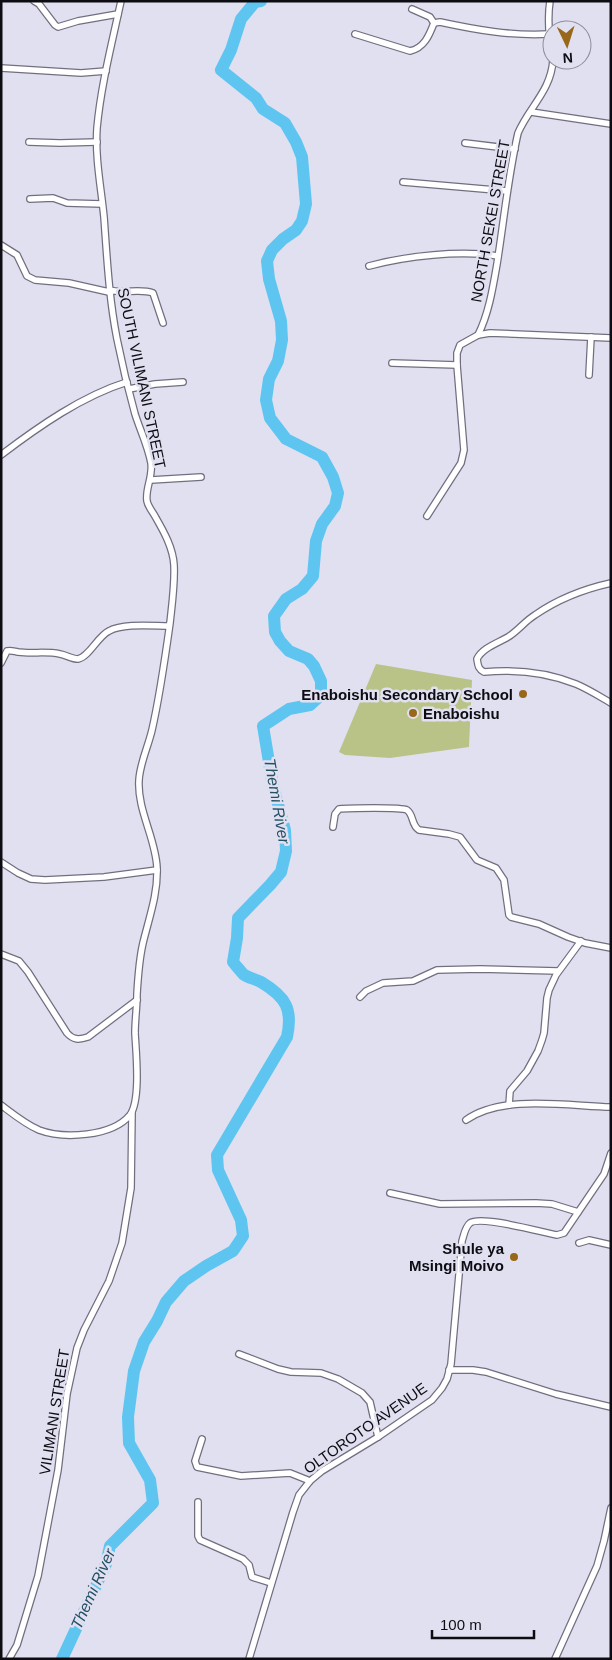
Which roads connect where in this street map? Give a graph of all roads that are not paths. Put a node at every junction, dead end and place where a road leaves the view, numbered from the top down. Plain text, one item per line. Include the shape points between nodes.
1 (34, 1) edge
2 (121, 1) edge
3 (550, 1) edge
4 (412, 9) dead end
5 (118, 14) junction
6 (548, 20) edge
7 (434, 23) junction
8 (355, 34) dead end
9 (542, 34) edge
10 (1, 68) edge
11 (552, 70) edge
12 (106, 72) junction
13 (532, 112) junction
14 (611, 124) edge
15 (29, 142) dead end
16 (97, 142) junction
17 (465, 143) dead end
18 (515, 149) junction
19 (403, 182) dead end
20 (507, 191) junction
21 (30, 199) dead end
22 (102, 204) junction
23 (1, 245) edge
24 (498, 256) junction
25 (369, 266) dead end
26 (109, 291) junction
27 (163, 322) dead end
28 (478, 335) junction
29 (591, 337) junction
30 (611, 338) edge
31 (392, 362) dead end
32 (457, 365) junction
33 (589, 375) dead end
34 (183, 382) dead end
35 (128, 386) junction
36 (1, 455) edge
37 (200, 477) dead end
38 (151, 480) junction
39 (427, 516) dead end
40 (611, 583) edge
41 (169, 626) junction
42 (1, 663) edge
43 (611, 703) edge
44 (334, 827) dead end
45 (1, 862) edge
46 (158, 870) junction
47 (581, 941) junction
48 (611, 948) edge
49 (1, 954) edge
50 (558, 971) junction
51 (360, 996) dead end
52 (137, 1000) junction
53 (1, 1105) edge
54 (509, 1105) junction
55 (611, 1107) edge
56 (132, 1113) junction
57 (466, 1120) dead end
58 (611, 1153) edge
59 (390, 1193) dead end
60 (578, 1212) junction
61 (579, 1243) dead end
62 (611, 1245) edge
63 (239, 1354) dead end
64 (449, 1370) junction
65 (611, 1407) edge
66 (378, 1437) junction
67 (202, 1439) dead end
68 (310, 1481) junction
69 (198, 1502) dead end
70 (611, 1508) edge
71 (272, 1583) junction
72 (9, 1659) edge
73 (249, 1659) edge
74 (555, 1659) edge

1 - 5 street via 58,27
2 - 5 street, SOUTH VILIMANI STREET
3 - 6 street
4 - 7 street via 430,17
5 - 12 street, SOUTH VILIMANI STREET
7 - 8 street via 423,45 410,51
7 - 9 street via 513,35
10 - 12 street
11 - 13 street, NORTH SEKEI STREET
12 - 16 street, SOUTH VILIMANI STREET
13 - 14 street
13 - 18 street, NORTH SEKEI STREET via 522,126
15 - 16 street
16 - 22 street, SOUTH VILIMANI STREET
17 - 18 street
18 - 20 street, NORTH SEKEI STREET
19 - 20 street
20 - 24 street, NORTH SEKEI STREET
21 - 22 street via 53,198 68,203
22 - 26 street, SOUTH VILIMANI STREET
23 - 26 street via 17,255 24,272 38,281
24 - 25 street via 462,254
24 - 28 street, NORTH SEKEI STREET via 495,279
26 - 27 street via 153,293
26 - 35 street, SOUTH VILIMANI STREET
28 - 29 street
28 - 32 street via 460,345
29 - 30 street
29 - 33 street
31 - 32 street
32 - 39 street via 464,450 461,463
34 - 35 street
35 - 36 street via 104,392 63,414
35 - 38 street, SOUTH VILIMANI STREET via 149,456
37 - 38 street
38 - 41 street, SOUTH VILIMANI STREET via 148,504 165,534 174,563
40 - 43 street via 552,603 510,636 481,652 477,659 478,667 484,672 545,674 577,684
41 - 42 street via 114,628 87,654 76,659 53,653 8,650
41 - 46 street, SOUTH VILIMANI STREET via 162,683 139,781
44 - 47 street via 335,814 339,809 407,810 419,830 460,837 477,860 496,868 504,880 511,917
45 - 46 street via 30,879 45,880
46 - 52 street, SOUTH VILIMANI STREET via 158,884 138,966
47 - 48 street
47 - 50 street
49 - 52 street via 24,966 67,1033 75,1039 88,1037
50 - 51 street via 437,970 413,981 383,983
50 - 54 street via 546,998 540,1046 510,1091
52 - 56 street, SOUTH VILIMANI STREET via 136,1094
53 - 56 street via 38,1129 60,1135 80,1135 112,1128
54 - 55 street
54 - 57 street via 480,1111
56 - 72 street, VILIMANI STREET via 131,1188 122,1243 109,1281 77,1348 40,1568 30,1608
58 - 60 street, OLTOROTO AVENUE via 604,1174
59 - 60 street via 440,1204 536,1203
60 - 64 street, OLTOROTO AVENUE via 568,1230 561,1235 489,1221 468,1224 462,1241
61 - 62 street via 589,1240
63 - 66 street via 278,1369 321,1373 362,1393 370,1402
64 - 65 street via 486,1372
64 - 66 street, OLTOROTO AVENUE via 442,1388 432,1400
66 - 68 street, OLTOROTO AVENUE
67 - 68 street via 195,1461 197,1467 241,1476 290,1473
68 - 71 street, OLTOROTO AVENUE via 299,1495
69 - 71 street via 200,1540 243,1559 252,1578
70 - 74 street via 597,1566
71 - 73 street, OLTOROTO AVENUE

